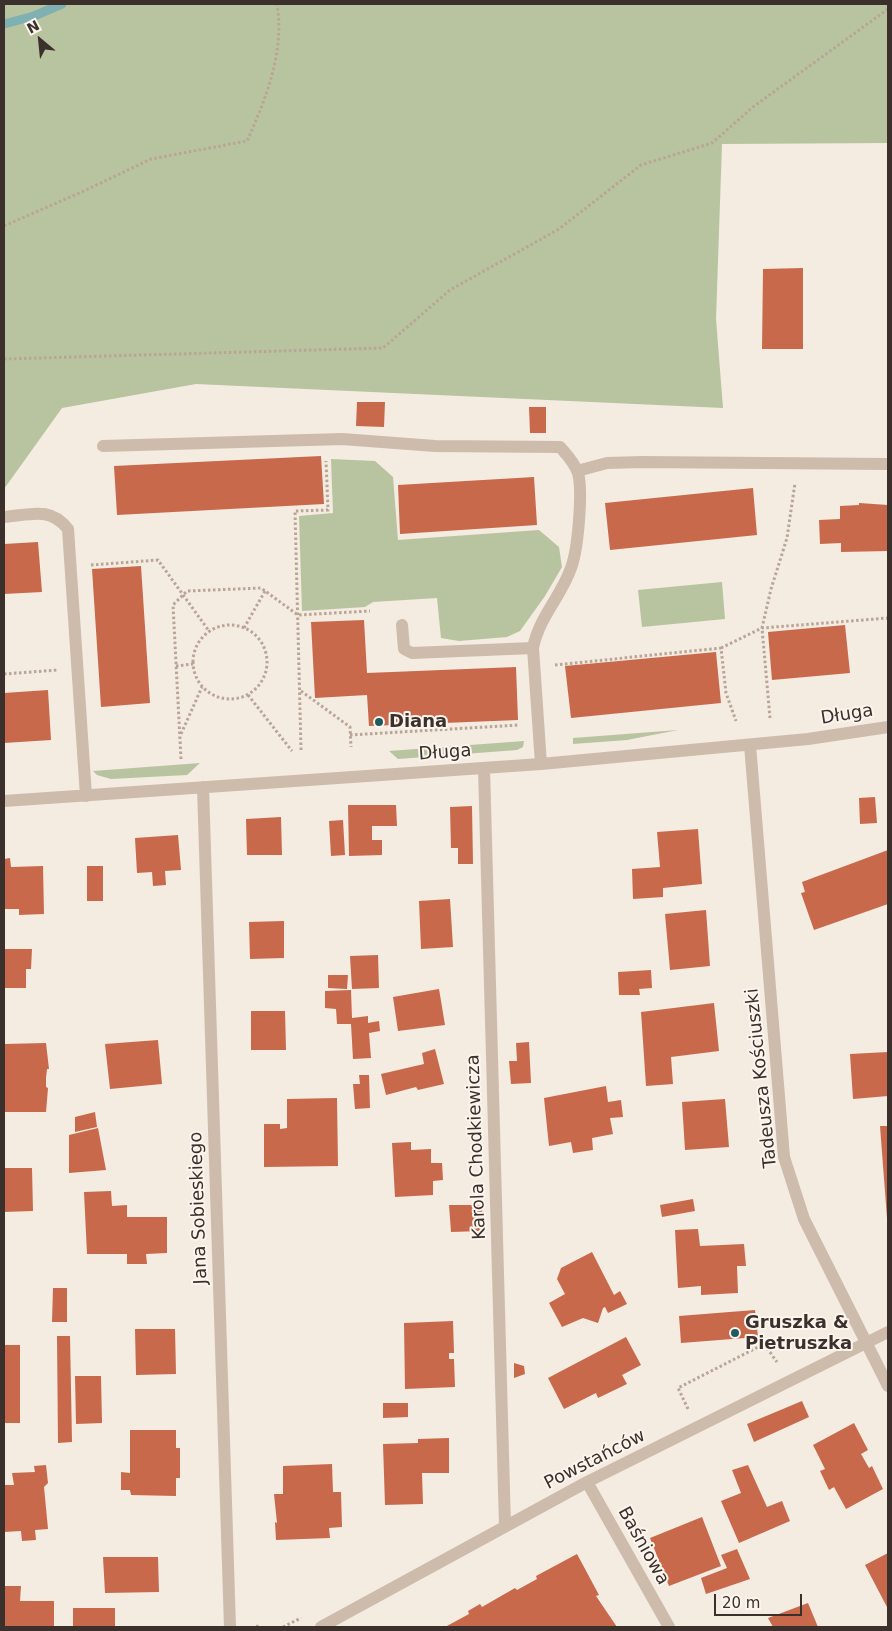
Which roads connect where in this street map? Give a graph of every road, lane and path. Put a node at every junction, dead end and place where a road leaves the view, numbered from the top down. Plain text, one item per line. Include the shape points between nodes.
1 (278, 4) edge
2 (888, 8) edge
3 (4, 226) edge
4 (4, 359) edge
5 (103, 446) dead end
6 (326, 451) dead end
7 (888, 464) edge
8 (577, 471) junction
9 (796, 482) dead end
10 (4, 517) edge
11 (82, 565) dead end
12 (265, 591) junction
13 (183, 595) junction
14 (370, 611) dead end
15 (298, 615) junction
16 (888, 618) edge
17 (402, 625) dead end
18 (244, 628) junction
19 (762, 628) junction
20 (209, 631) junction
21 (533, 648) junction
22 (721, 648) junction
23 (193, 664) junction
24 (550, 665) dead end
25 (176, 666) junction
26 (76, 669) junction
27 (4, 674) edge
28 (202, 687) junction
29 (300, 691) junction
30 (248, 695) junction
31 (770, 718) dead end
32 (736, 720) dead end
33 (517, 725) dead end
34 (888, 726) edge
35 (350, 735) junction
36 (180, 736) junction
37 (750, 745) junction
38 (351, 747) dead end
39 (302, 750) dead end
40 (292, 751) dead end
41 (181, 759) dead end
42 (541, 764) junction
43 (484, 768) junction
44 (202, 787) junction
45 (86, 796) junction
46 (4, 801) edge
47 (888, 1332) edge
48 (866, 1343) junction
49 (784, 1358) dead end
50 (888, 1386) edge
51 (680, 1414) dead end
52 (587, 1482) junction
53 (504, 1526) junction
54 (230, 1627) edge
55 (322, 1627) edge
56 (669, 1627) edge

1 - 3 path via 280,21 269,90 247,141 151,159
2 - 4 path via 753,107 712,143 641,165 559,229 450,290 383,348
5 - 8 street via 342,439 436,446 560,448 572,460
6 - 15 path via 328,510 295,511
7 - 8 street via 642,462 607,463
8 - 21 street via 580,492 576,548 571,568 536,632
9 - 19 path via 787,538
10 - 26 street via 49,513 68,529
11 - 13 path via 158,560
12 - 13 path via 261,588 187,591
12 - 15 path
12 - 18 path
13 - 20 path
13 - 25 path via 173,605
14 - 15 path
15 - 29 path
16 - 19 path
17 - 21 street via 404,649 412,653
18 - 20 path via 232,625
18 - 30 path via 258,638 266,654 264,677
19 - 22 path
19 - 31 path
20 - 23 path via 194,652
21 - 42 street
22 - 24 path
22 - 32 path via 726,693
23 - 25 path
23 - 28 path via 195,676
25 - 36 path
26 - 27 path
26 - 45 street
28 - 30 path via 224,699
28 - 36 path
29 - 35 path via 350,726
29 - 39 path
30 - 40 path
33 - 35 path
34 - 37 street, Długa
35 - 38 path
36 - 41 path
37 - 42 street, Długa
37 - 48 street, Tadeusza Kościuszki via 784,1157 804,1219
42 - 43 street, Długa
43 - 44 street, Długa
43 - 53 street, Karola Chodkiewicza
44 - 45 street, Długa
44 - 54 street, Jana Sobieskiego
45 - 46 street, Długa
47 - 48 street, Powstańców
48 - 50 street, Tadeusza Kościuszki
48 - 52 street, Powstańców
49 - 51 path via 776,1363 764,1344 678,1388 688,1409
52 - 53 street, Powstańców
52 - 56 street, Baśniowa
53 - 55 street, Powstańców

